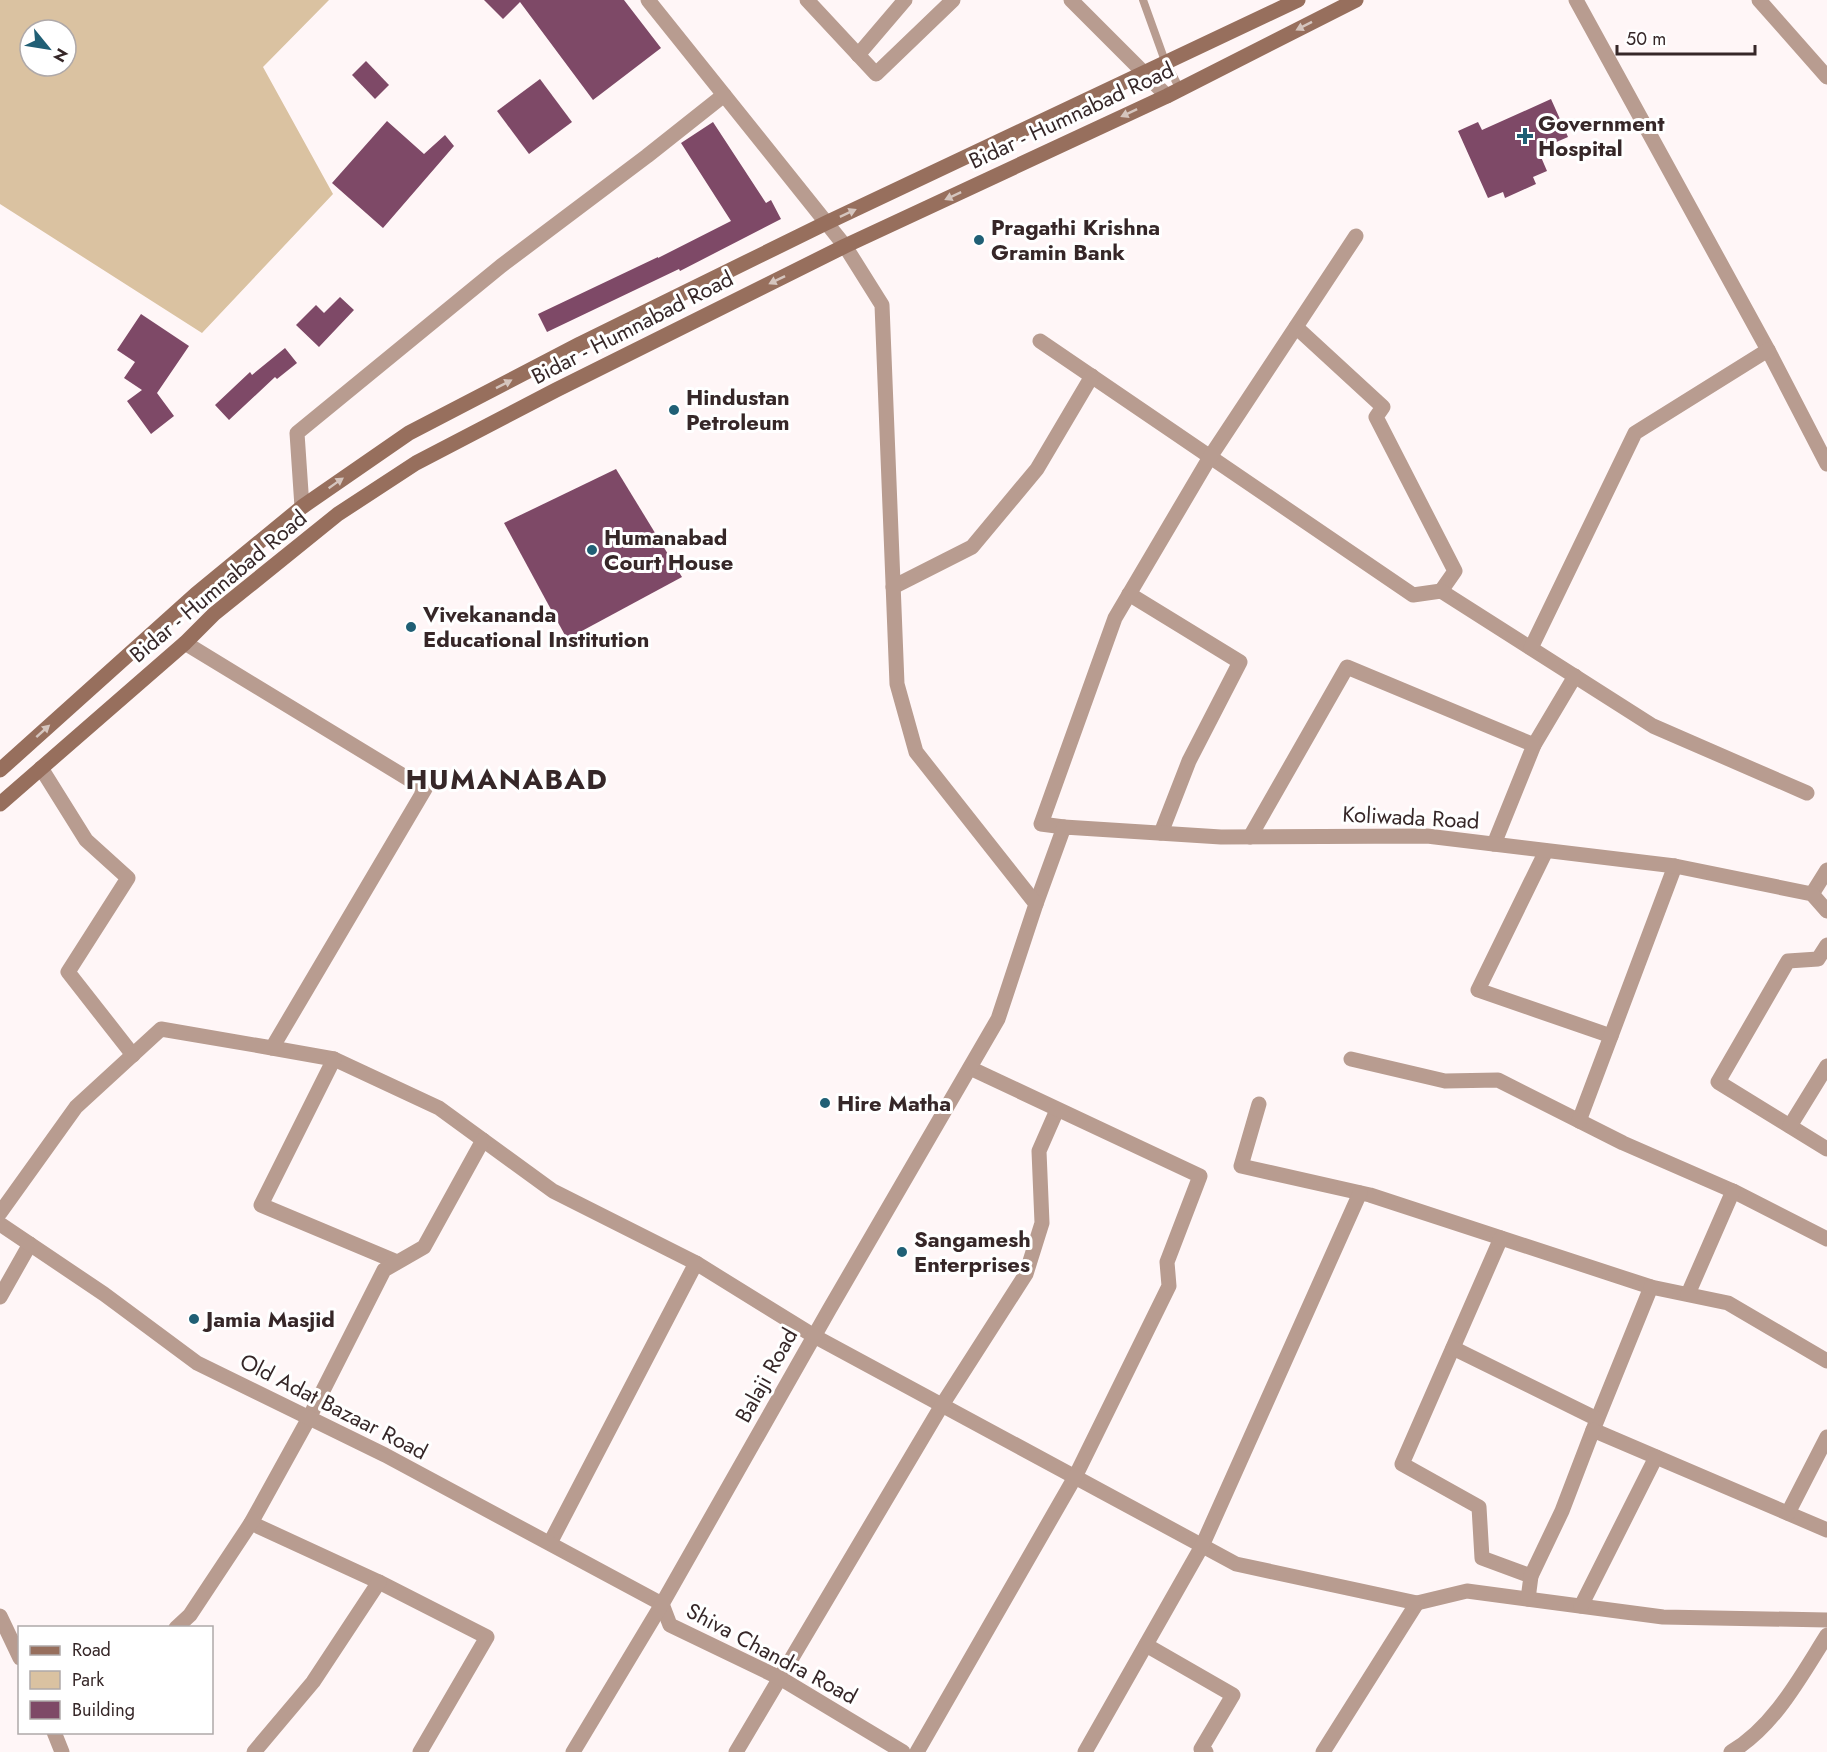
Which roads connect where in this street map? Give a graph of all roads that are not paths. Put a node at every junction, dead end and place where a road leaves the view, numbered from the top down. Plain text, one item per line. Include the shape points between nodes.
1 (648, 0) edge
2 (807, 0) edge
3 (905, 0) edge
4 (953, 0) edge
5 (1071, 0) edge
6 (1143, 0) edge
7 (1298, 0) edge
8 (1356, 0) edge
9 (1576, 0) edge
10 (1759, 0) edge
11 (858, 55) junction
12 (1166, 62) junction
13 (1143, 72) junction
14 (1827, 77) edge
15 (1174, 93) junction
16 (724, 95) junction
17 (826, 223) junction
18 (1356, 236) dead end
19 (844, 246) junction
20 (1296, 327) junction
21 (1040, 341) dead end
22 (1768, 350) junction
23 (1092, 376) junction
24 (1210, 457) junction
25 (1827, 464) edge
26 (302, 507) junction
27 (893, 587) junction
28 (1441, 591) junction
29 (1129, 594) junction
30 (185, 643) junction
31 (1531, 648) junction
32 (1575, 676) junction
33 (1534, 745) junction
34 (41, 768) junction
35 (0, 770) edge
36 (1807, 793) dead end
37 (0, 804) edge
38 (1064, 826) junction
39 (1161, 833) junction
40 (1250, 837) junction
41 (1494, 844) junction
42 (1546, 850) junction
43 (1675, 866) junction
44 (1827, 870) edge
45 (1827, 889) edge
46 (1812, 894) junction
47 (1036, 904) junction
48 (1827, 911) edge
49 (1827, 945) edge
50 (1611, 1036) junction
51 (272, 1048) junction
52 (133, 1055) junction
53 (334, 1059) junction
54 (1351, 1059) dead end
55 (1827, 1066) edge
56 (970, 1068) junction
57 (1259, 1104) dead end
58 (1057, 1110) junction
59 (1580, 1121) junction
60 (1790, 1126) junction
61 (483, 1140) junction
62 (1827, 1149) edge
63 (1733, 1191) junction
64 (1360, 1193) junction
65 (0, 1213) edge
66 (0, 1224) edge
67 (1501, 1238) junction
68 (1827, 1239) edge
69 (30, 1244) junction
70 (397, 1262) junction
71 (696, 1263) junction
72 (1651, 1287) junction
73 (1688, 1294) junction
74 (0, 1297) edge
75 (814, 1336) junction
76 (1453, 1348) junction
77 (1827, 1361) edge
78 (942, 1406) junction
79 (309, 1418) junction
80 (1595, 1424) junction
81 (1827, 1437) edge
82 (1656, 1457) junction
83 (1075, 1477) junction
84 (1788, 1514) junction
85 (250, 1523) junction
86 (1827, 1530) edge
87 (550, 1544) junction
88 (1202, 1546) junction
89 (1531, 1576) junction
90 (379, 1582) junction
91 (1528, 1599) junction
92 (1417, 1603) junction
93 (662, 1604) junction
94 (1581, 1606) junction
95 (0, 1616) edge
96 (1827, 1620) edge
97 (178, 1626) edge
98 (1827, 1635) edge
99 (1146, 1645) junction
100 (18, 1654) edge
101 (780, 1678) junction
102 (254, 1752) edge
103 (420, 1752) edge
104 (573, 1752) edge
105 (736, 1752) edge
106 (903, 1752) edge
107 (917, 1752) edge
108 (1085, 1752) edge
109 (1206, 1752) edge
110 (1323, 1752) edge
111 (1731, 1752) edge

1 - 16 street
2 - 11 street
3 - 11 street
4 - 11 street via 876,74
5 - 13 street
6 - 12 lane
7 - 12 main road, Bidar - Humnabad Road
8 -> 15 main road, Bidar - Humnabad Road
9 - 22 street
10 - 14 street
12 - 13 main road, Bidar - Humnabad Road
12 - 15 lane
13 - 15 street
17 -> 13 main road, Bidar - Humnabad Road
15 -> 19 main road, Bidar - Humnabad Road
16 - 17 street
16 - 26 street via 501,266 297,433
17 - 19 street
26 -> 17 main road, Bidar - Humnabad Road via 409,433
18 - 20 street
19 - 27 street via 882,306
19 -> 30 main road, Bidar - Humnabad Road via 416,463 338,514 214,614
20 - 24 street
20 - 28 street via 1383,407 1376,417 1455,571
21 - 23 street
22 - 25 street
22 - 31 street via 1635,433
23 - 24 street
23 - 27 street via 1037,469 972,547
24 - 28 street via 1413,595
24 - 29 street
35 -> 26 main road, Bidar - Humnabad Road via 196,594
27 - 47 street via 897,684 916,752
28 - 31 street
29 - 38 street, Koliwada Road via 1115,618 1041,824
29 - 39 street via 1240,662 1189,761
30 - 34 main road, Bidar - Humnabad Road
30 - 51 street via 425,789
31 - 32 street
32 - 33 street
32 - 36 street via 1653,726
33 - 40 street via 1347,667
33 - 41 street
34 - 37 main road, Bidar - Humnabad Road
34 - 52 street via 86,840 128,878 68,972
38 - 39 street, Koliwada Road
38 - 47 street
39 - 40 street, Koliwada Road
40 - 41 street, Koliwada Road via 1427,836
41 - 42 street, Koliwada Road
42 - 43 street, Koliwada Road
42 - 50 street via 1478,990
43 - 46 street, Koliwada Road
43 - 50 street
44 - 46 street
45 - 46 street
46 - 48 street
47 - 56 street, Balaji Road via 998,1019
49 - 60 street via 1818,959 1788,961 1718,1082
50 - 59 street
51 - 52 street via 161,1029
51 - 53 street
52 - 65 street via 76,1107
53 - 61 street via 439,1108
53 - 70 street via 261,1205
54 - 59 street via 1445,1081 1498,1080
55 - 60 street
56 - 58 street
56 - 75 street, Balaji Road
57 - 64 street via 1241,1166
58 - 78 street via 1039,1151 1042,1223 1026,1274
58 - 83 street via 1200,1176 1167,1262 1169,1286
59 - 63 street
60 - 62 street
61 - 70 street via 424,1247
61 - 71 street via 553,1191
63 - 68 street
63 - 73 street
64 - 67 street
64 - 88 street
66 - 69 street, Old Adat Bazaar Road
67 - 72 street
67 - 76 street
69 - 74 street
69 - 79 street, Old Adat Bazaar Road via 197,1363
70 - 79 street via 384,1270
71 - 75 street
71 - 87 street
72 - 73 street
72 - 80 street
73 - 77 street via 1728,1303
75 - 78 street
75 - 93 street, Balaji Road
76 - 80 street
76 - 89 street via 1402,1464 1479,1507 1482,1558
78 - 83 street
78 - 101 street
79 - 85 street
79 - 87 street, Old Adat Bazaar Road
80 - 82 street
80 - 89 street via 1562,1511
81 - 84 street
82 - 84 street
82 - 94 street
83 - 88 street
83 - 107 street
84 - 86 street
85 - 90 street
85 - 97 street via 190,1615
87 - 93 street, Old Adat Bazaar Road
88 - 92 street via 1236,1564
88 - 99 street
89 - 91 street
90 - 102 street via 313,1682
90 - 103 street via 487,1637
91 - 92 street via 1467,1591
91 - 94 street
92 - 110 street
93 - 101 street, Shiva Chandra Road via 670,1625
93 - 104 street, Balaji Road
94 - 96 street via 1663,1617
95 - 100 street
98 - 111 street via 1789,1696 1746,1743
99 - 108 street
99 - 109 street via 1233,1695 1201,1749
101 - 105 street
101 - 106 street, Shiva Chandra Road

